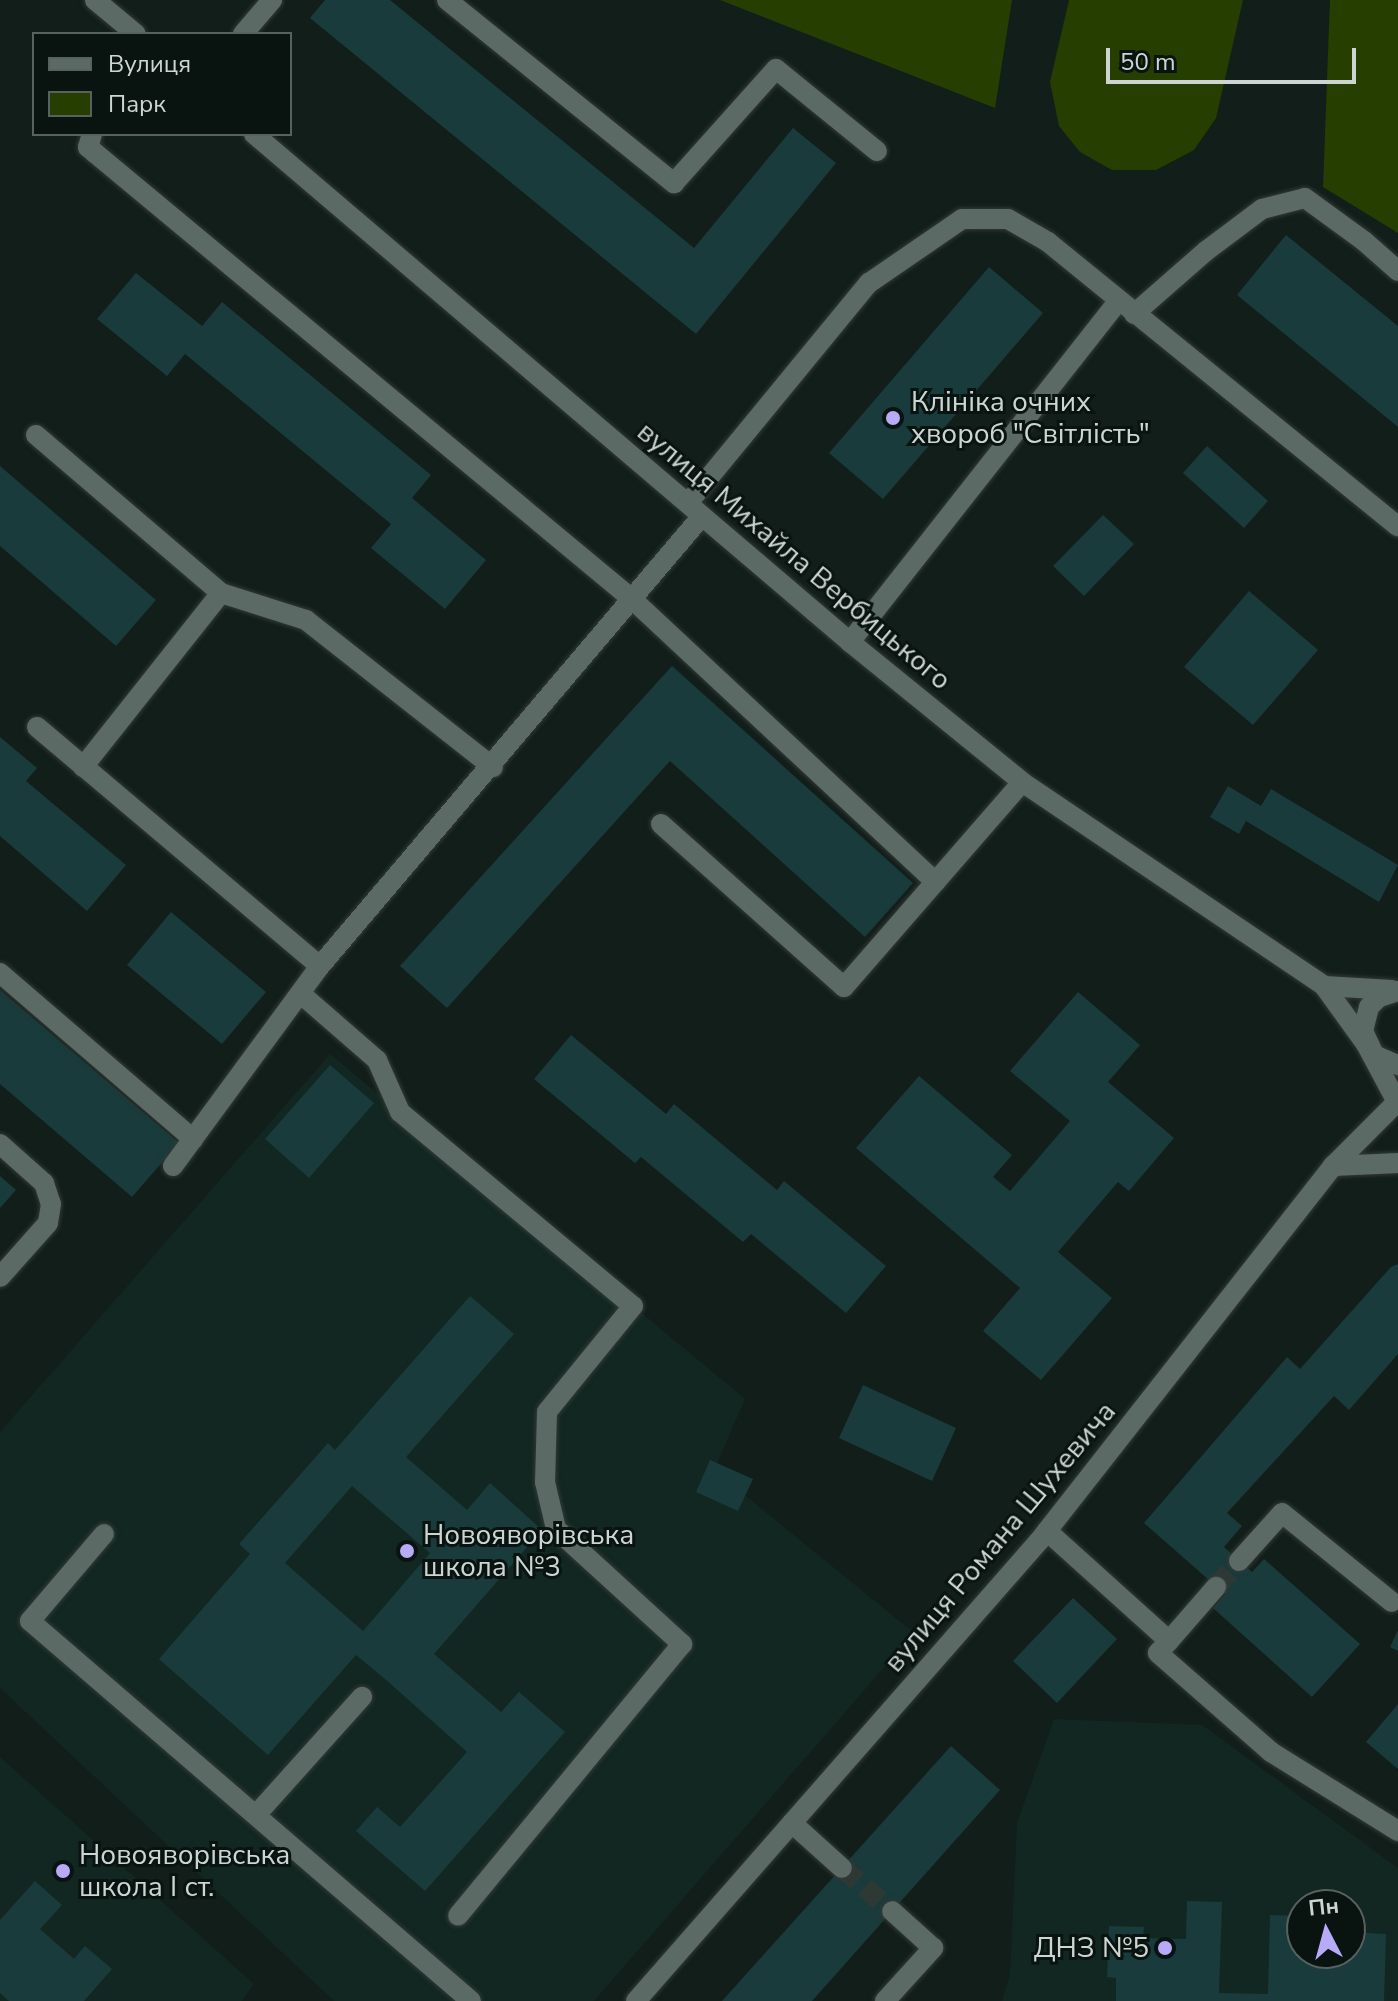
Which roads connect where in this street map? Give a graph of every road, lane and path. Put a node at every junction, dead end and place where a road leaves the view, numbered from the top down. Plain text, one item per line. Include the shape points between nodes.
1 (95, 0) edge
2 (272, 0) edge
3 (447, 0) edge
4 (134, 32) edge
5 (245, 32) edge
6 (91, 136) edge
7 (256, 136) edge
8 (877, 151) dead end
9 (1398, 271) edge
10 (1126, 308) junction
11 (36, 435) dead end
12 (695, 509) junction
13 (1398, 526) edge
14 (221, 593) junction
15 (632, 599) junction
16 (850, 642) junction
17 (37, 727) dead end
18 (83, 767) junction
19 (493, 767) junction
20 (1022, 782) junction
21 (661, 824) dead end
22 (936, 882) junction
23 (320, 966) junction
24 (0, 973) edge
25 (1324, 986) junction
26 (1398, 990) edge
27 (301, 994) junction
28 (1366, 1044) junction
29 (1398, 1065) edge
30 (1398, 1101) edge
31 (193, 1139) junction
32 (0, 1144) edge
33 (1398, 1163) edge
34 (173, 1166) dead end
35 (1333, 1166) junction
36 (0, 1277) edge
37 (1047, 1531) junction
38 (104, 1534) dead end
39 (1239, 1561) tunnel mouth
40 (1216, 1587) tunnel mouth
41 (1392, 1602) dead end
42 (1169, 1641) junction
43 (362, 1697) dead end
44 (256, 1815) junction
45 (792, 1823) junction
46 (1398, 1831) edge
47 (842, 1868) tunnel mouth
48 (892, 1911) tunnel mouth
49 (458, 1916) dead end
50 (471, 2001) edge
51 (636, 2001) edge
52 (885, 2001) edge

1 - 4 street
2 - 5 street
3 - 8 street via 674,183 776,69
6 - 15 street via 88,147 95,153
7 - 12 street, вулиця Михайла Вербицького
9 - 10 street via 1305,198 1262,209
10 - 12 street via 1048,242 1008,219 962,219 869,283
10 - 13 street
10 - 16 street
11 - 14 street
12 - 15 street
12 - 16 street, вулиця Михайла Вербицького
14 - 18 street
14 - 19 street via 306,620
15 - 19 street
15 - 22 street
16 - 20 street, вулиця Михайла Вербицького
17 - 18 street
18 - 23 street
19 - 23 street
20 - 22 street
20 - 25 street, вулиця Михайла Вербицького
21 - 22 street via 844,987
23 - 27 street
24 - 31 street
25 - 26 street, вулиця Михайла Вербицького
25 - 28 street, вулиця Михайла Вербицького
26 - 28 street via 1369,1007 1363,1031
27 - 31 street
27 - 49 street via 377,1060 400,1112 633,1306 547,1412 545,1482 556,1529 682,1644
28 - 29 street via 1374,1055
28 - 30 street, вулиця Романа Шухевича
30 - 35 street, вулиця Романа Шухевича
31 - 34 street
32 - 36 street via 44,1183 51,1204 48,1223
33 - 35 street
35 - 37 street, вулиця Романа Шухевича
37 - 42 street
37 - 45 street, вулиця Романа Шухевича
38 - 44 street via 30,1621
39 - 41 street via 1282,1513
40 - 42 street
42 - 46 street via 1158,1653 1271,1752
43 - 44 street
44 - 50 street
45 - 47 street
45 - 51 street, вулиця Романа Шухевича
48 - 52 street via 933,1948

